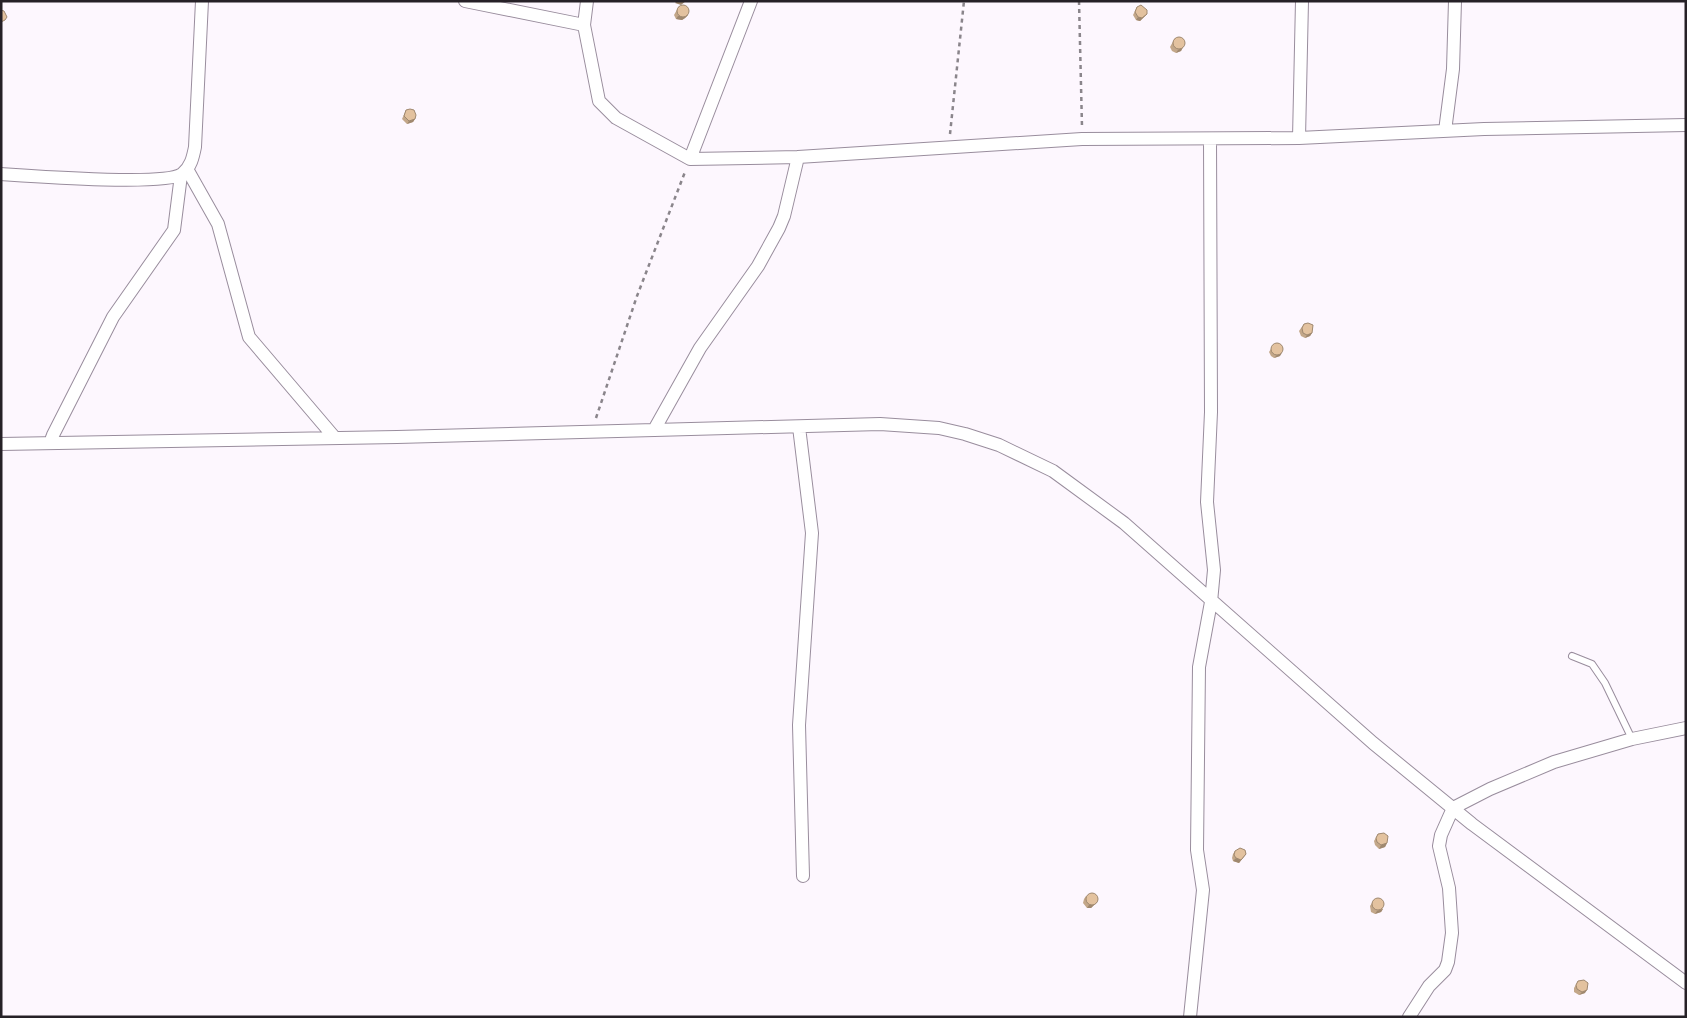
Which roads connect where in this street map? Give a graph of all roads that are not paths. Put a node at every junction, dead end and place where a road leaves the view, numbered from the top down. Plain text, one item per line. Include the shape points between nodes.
1 (202, 1) edge
2 (465, 1) edge
3 (587, 1) edge
4 (751, 1) edge
5 (1302, 1) edge
6 (1455, 1) edge
7 (584, 26) junction
8 (1686, 125) edge
9 (1445, 131) junction
10 (1299, 138) junction
11 (1210, 139) junction
12 (798, 157) junction
13 (690, 160) junction
14 (184, 172) junction
15 (1, 174) edge
16 (799, 427) junction
17 (654, 430) junction
18 (335, 438) junction
19 (50, 443) junction
20 (1, 444) edge
21 (1211, 602) junction
22 (1572, 656) dead end
23 (1686, 728) edge
24 (1632, 738) junction
25 (1453, 808) junction
26 (803, 876) dead end
27 (1686, 983) edge
28 (1190, 1017) edge
29 (1410, 1017) edge

1 - 14 street via 196,147 193,160
2 - 7 street
3 - 7 street
4 - 13 street
5 - 10 street
6 - 9 street via 1453,68
7 - 13 street via 598,101 616,118
8 - 9 street
9 - 10 street
10 - 11 street
11 - 12 street via 1082,139
11 - 21 street via 1211,412 1207,502 1214,562
12 - 13 street
12 - 17 street via 779,228 758,266 700,348
14 - 15 street via 167,178 120,180
14 - 18 street via 218,224 249,337
14 - 19 street via 174,230 113,317
16 - 17 street
16 - 21 street via 880,424 939,428 999,445 1053,471 1096,501
16 - 26 street via 812,533 799,725
17 - 18 street
18 - 19 street
19 - 20 street
21 - 25 street
21 - 28 street via 1199,667 1197,850 1203,890
22 - 24 lane via 1592,664
23 - 24 street
24 - 25 street via 1554,762 1490,788
25 - 27 street
25 - 29 street via 1438,846 1449,888 1452,933 1448,962

